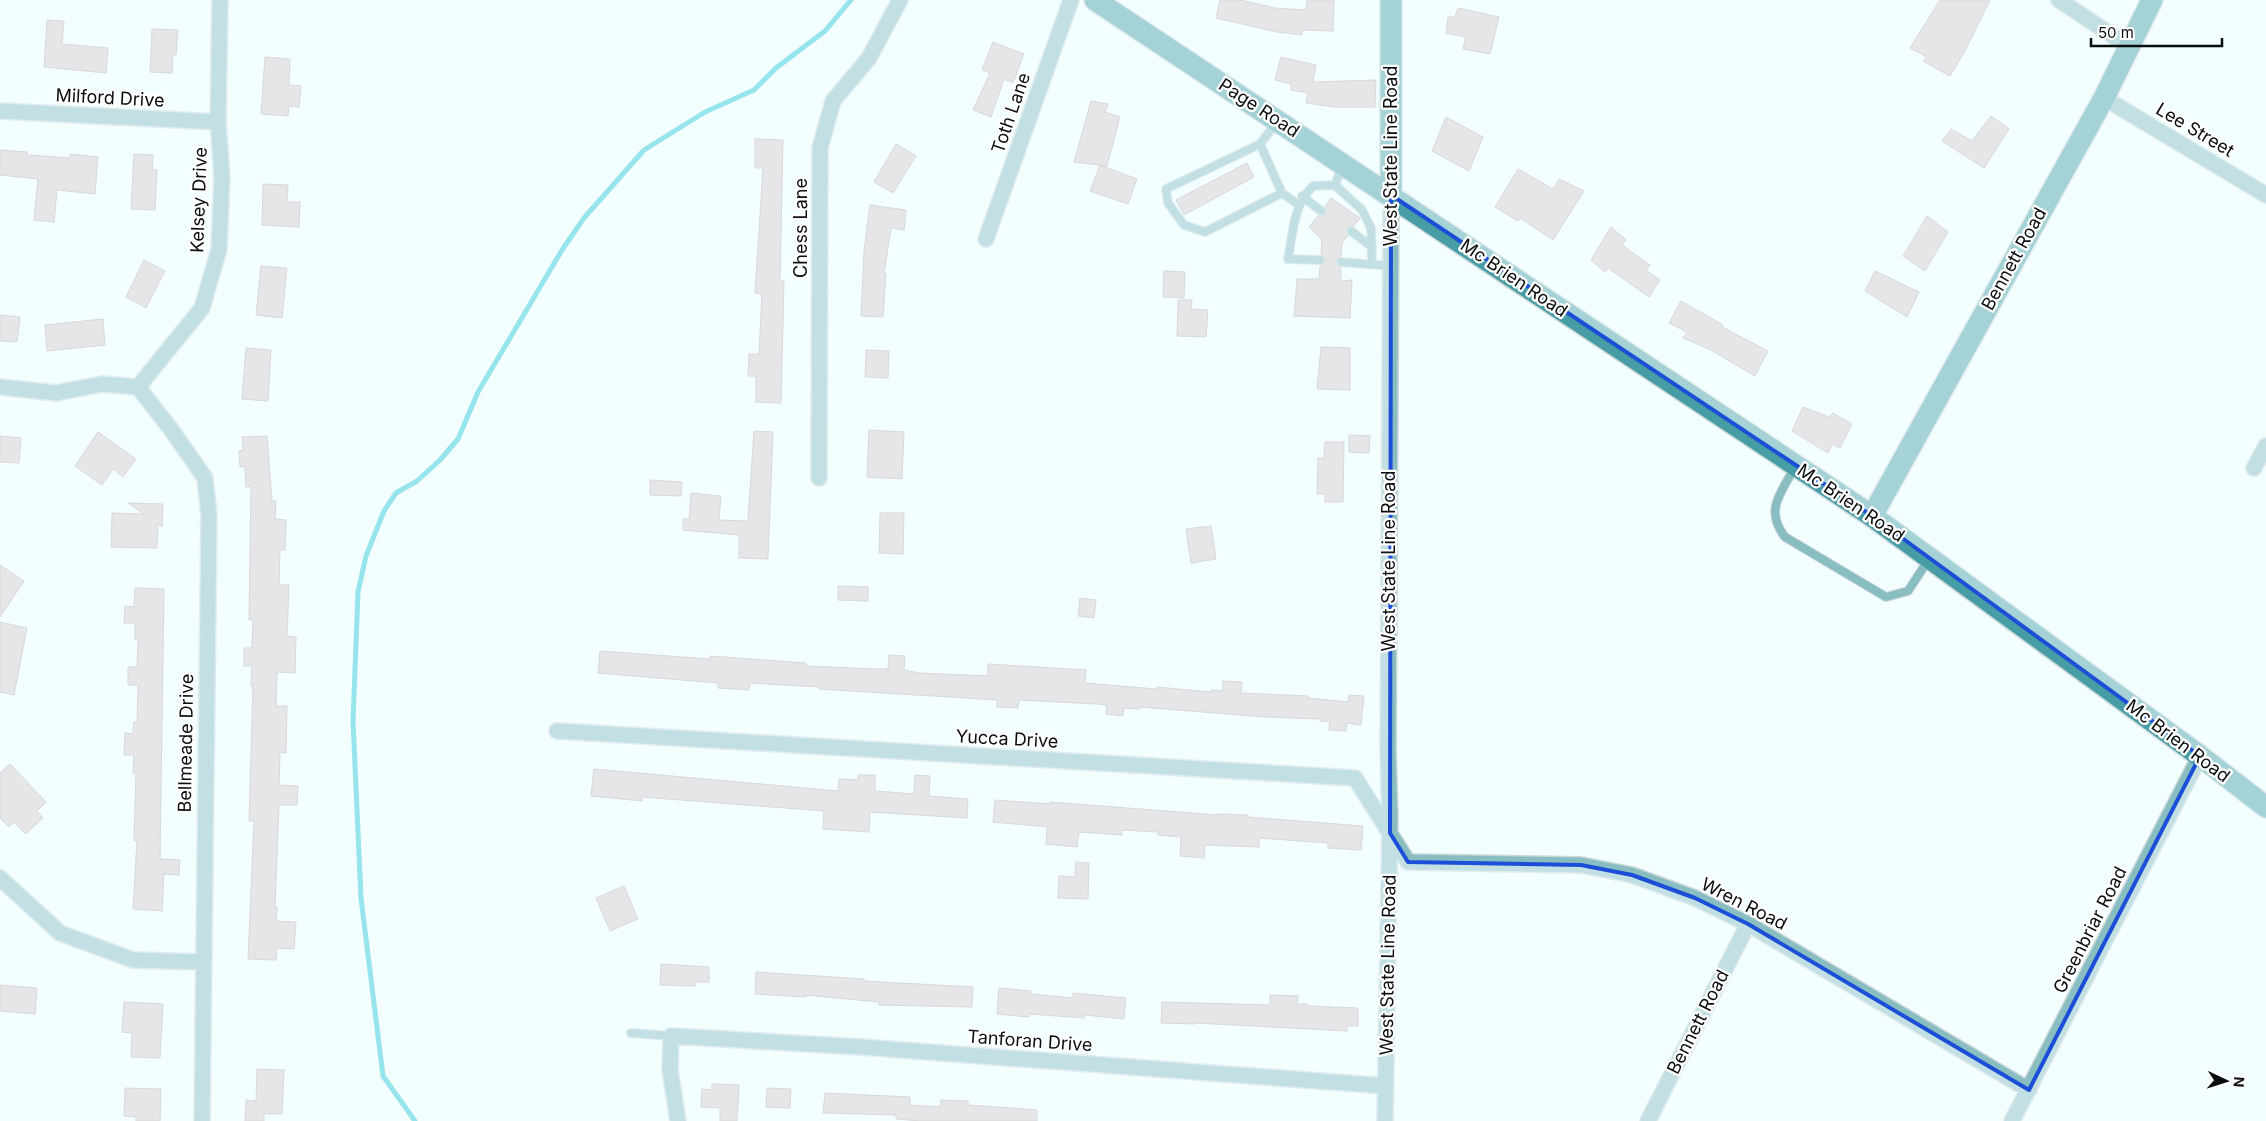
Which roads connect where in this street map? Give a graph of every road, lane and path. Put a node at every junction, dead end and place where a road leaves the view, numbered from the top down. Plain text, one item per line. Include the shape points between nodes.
1 (220, 0) edge
2 (900, 0) edge
3 (1071, 0) edge
4 (1095, 0) edge
5 (1391, 0) edge
6 (2059, 0) edge
7 (2152, 0) edge
8 (2128, 46) junction
9 (2104, 98) junction
10 (0, 111) edge
11 (1278, 120) junction
12 (218, 122) junction
13 (1260, 144) junction
14 (1343, 163) junction
15 (1336, 185) junction
16 (1282, 193) junction
17 (1391, 195) junction
18 (2266, 195) edge
19 (1302, 196) junction
20 (1299, 205) junction
21 (1321, 211) dead end
22 (1422, 217) joint
23 (1351, 231) dead end
24 (986, 239) dead end
25 (1372, 246) junction
26 (1320, 260) dead end
27 (1341, 262) dead end
28 (1372, 264) junction
29 (1390, 266) junction
30 (0, 387) edge
31 (138, 387) junction
32 (2266, 446) edge
33 (1796, 466) junction
34 (2254, 468) dead end
35 (819, 478) dead end
36 (1872, 516) junction
37 (1930, 558) junction
38 (557, 731) dead end
39 (2200, 756) junction
40 (2266, 807) edge
41 (1390, 833) junction
42 (1408, 862) joint
43 (0, 878) edge
44 (1748, 924) junction
45 (204, 962) junction
46 (631, 1033) dead end
47 (671, 1036) junction
48 (1386, 1086) junction
49 (2029, 1090) junction
50 (202, 1121) edge
51 (678, 1121) edge
52 (1385, 1121) edge
53 (1648, 1121) edge
54 (2012, 1121) edge

1 - 12 street, Kelsey Drive
2 - 35 street, Chess Lane via 869,58 833,101 820,148
3 - 24 street, Toth Lane
4 - 11 main road, Page Road
5 - 17 main road, West State Line Road
6 - 8 street
7 - 8 main road, Bennett Road
8 - 9 main road, Bennett Road
9 - 18 street, Lee Street
9 - 36 main road, Bennett Road
10 - 12 street, Milford Drive
11 - 13 lane
11 - 14 main road, Page Road
12 - 31 street, Kelsey Drive via 222,176 219,249 202,308
13 - 16 lane
13 - 16 lane via 1166,189 1168,203 1184,225 1205,232
14 - 15 lane
14 - 17 main road, Page Road
15 - 19 lane via 1313,186
15 - 25 lane via 1362,210 1371,228
16 - 20 lane
17 - 22 main road, Page Road
17 - 29 street, West State Line Road
19 - 20 lane
19 - 21 lane
20 - 26 lane via 1288,259
22 - 33 main road, Mc Brien Road
23 - 25 lane
25 - 28 lane
27 - 28 lane
28 - 29 lane
29 - 41 street, West State Line Road
30 - 31 street via 56,392 102,384
31 - 45 street, Bellmeade Drive via 205,478 209,516
32 - 34 street
33 - 36 main road, Mc Brien Road
33 - 37 lane via 1774,505 1778,527 1786,537 1886,597 1908,591
36 - 37 main road, Mc Brien Road
37 - 39 main road, Mc Brien Road
38 - 41 street, Yucca Drive via 1355,778
39 - 40 main road, Mc Brien Road
39 - 49 street, Greenbriar Road
41 - 42 street, Yucca Drive
41 - 48 street, West State Line Road
42 - 44 street, Wren Road via 1582,865 1641,878 1694,898
43 - 45 street via 60,933 133,960
44 - 49 street, Wren Road
44 - 53 street, Bennett Road
45 - 50 street, Bellmeade Drive
46 - 47 lane, Tanforan Drive
47 - 48 street, Tanforan Drive
47 - 51 street via 670,1070
48 - 52 street, West State Line Road
49 - 54 street, Greenbriar Road

